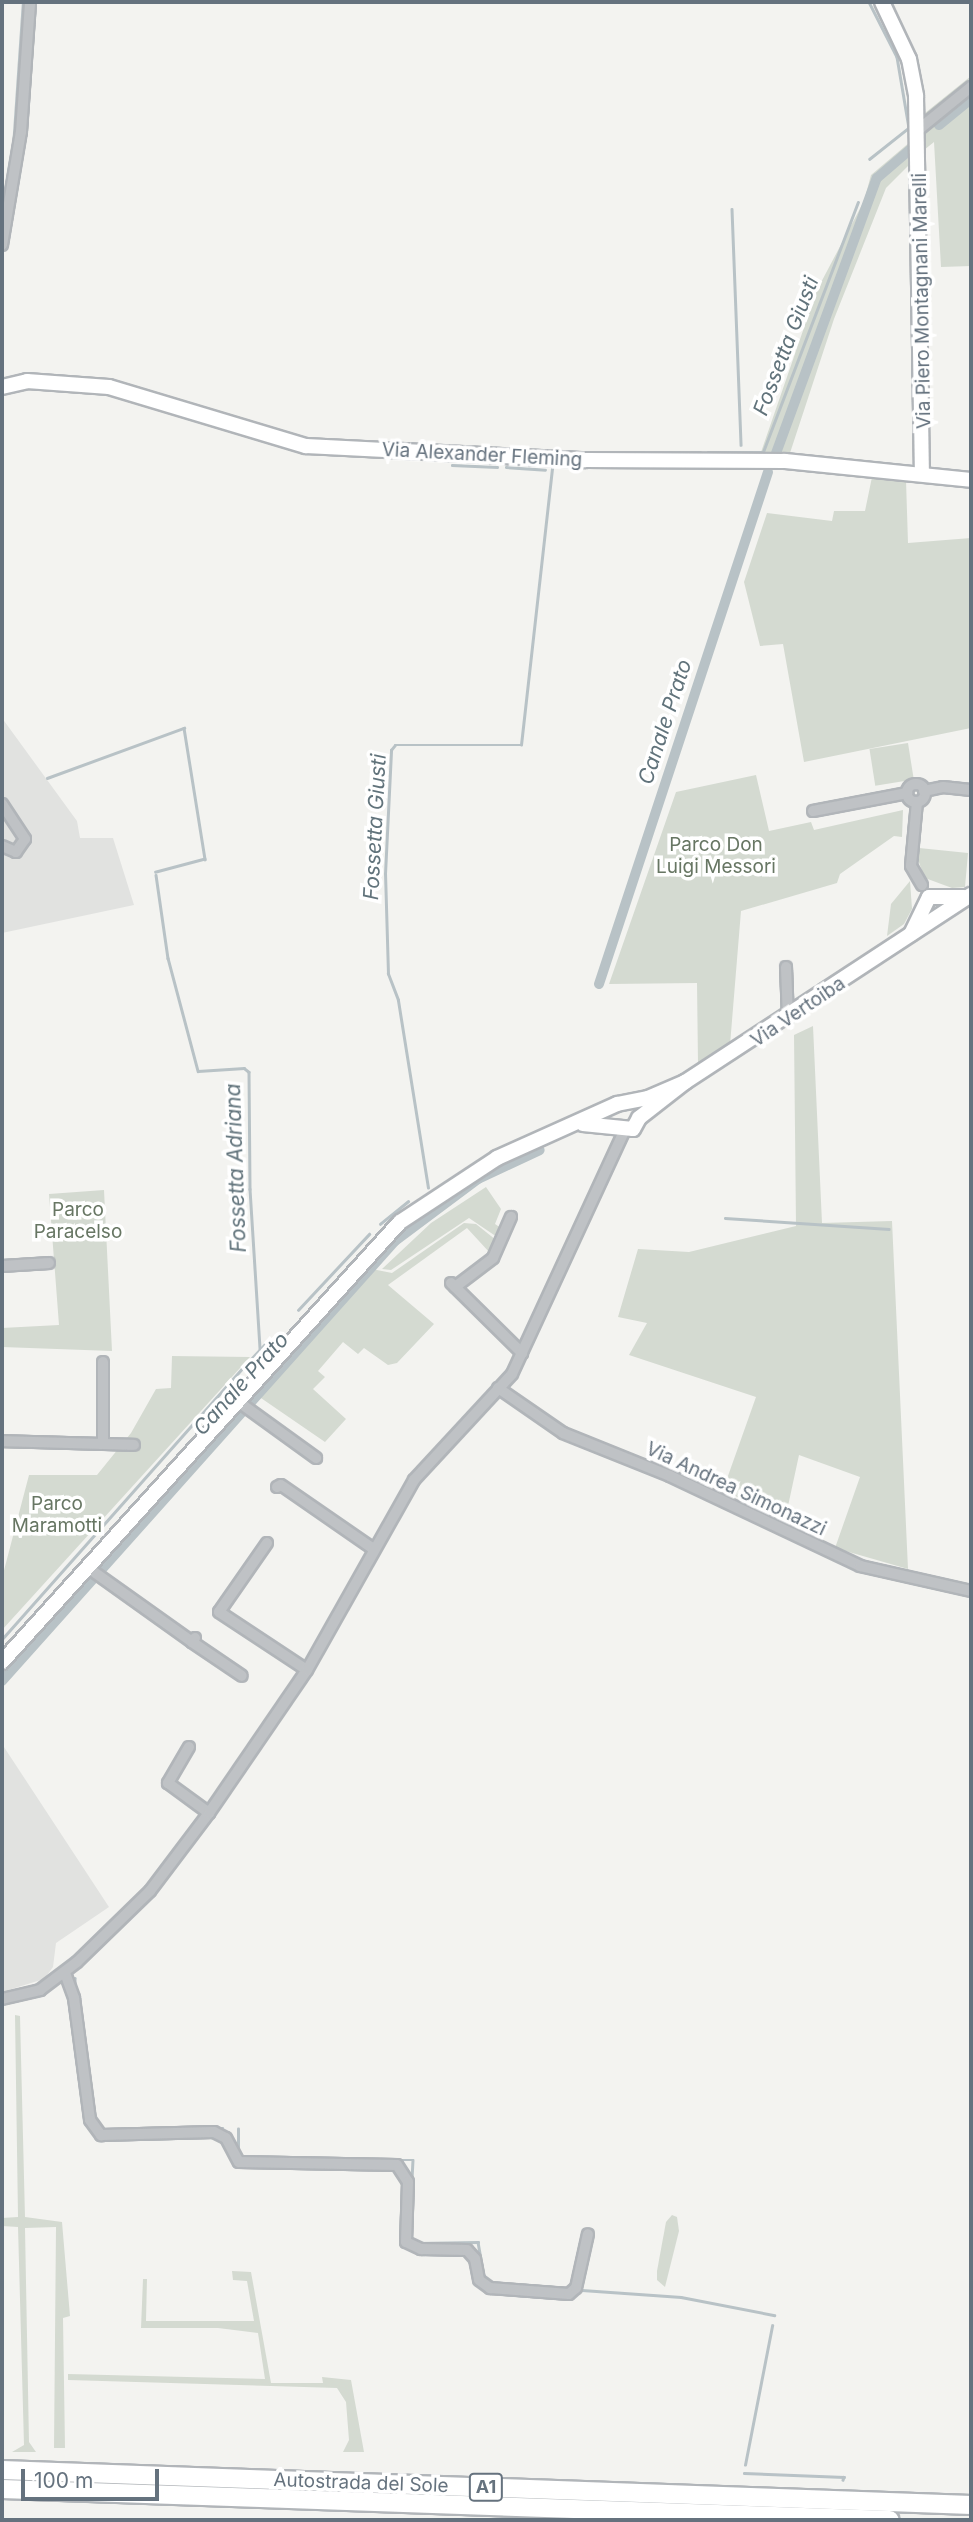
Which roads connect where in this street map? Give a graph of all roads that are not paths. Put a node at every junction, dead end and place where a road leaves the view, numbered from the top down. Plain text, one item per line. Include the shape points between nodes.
1 (30, 2) edge
2 (882, 2) edge
3 (971, 87) edge
4 (918, 130) junction
5 (2, 245) edge
6 (2, 387) edge
7 (922, 471) junction
8 (971, 480) edge
9 (971, 790) edge
10 (924, 791) junction
11 (907, 793) junction
12 (917, 802) junction
13 (2, 804) edge
14 (813, 811) dead end
15 (2, 846) edge
16 (971, 895) edge
17 (932, 901) junction
18 (786, 967) dead end
19 (788, 1018) junction
20 (685, 1082) junction
21 (630, 1103) junction
22 (613, 1107) junction
23 (639, 1118) junction
24 (578, 1125) junction
25 (618, 1128) junction
26 (510, 1217) dead end
27 (49, 1263) dead end
28 (2, 1266) edge
29 (522, 1353) junction
30 (103, 1362) dead end
31 (498, 1388) junction
32 (240, 1403) junction
33 (2, 1441) edge
34 (103, 1444) junction
35 (134, 1445) dead end
36 (316, 1458) dead end
37 (277, 1487) dead end
38 (267, 1543) dead end
39 (372, 1548) junction
40 (93, 1572) junction
41 (971, 1591) edge
42 (2, 1662) edge
43 (307, 1670) junction
44 (242, 1676) dead end
45 (189, 1747) dead end
46 (209, 1813) junction
47 (65, 1973) junction
48 (2, 1999) edge
49 (589, 2234) dead end
50 (2, 2470) edge
51 (2, 2489) edge
52 (971, 2505) edge
53 (889, 2520) edge

1 - 5 street via 21,132
2 - 4 street, Via Piero Montagnani Marelli via 912,69
3 - 4 street
4 - 7 street, Via Piero Montagnani Marelli
6 - 7 street, Via Alexander Fleming via 30,381 109,387 306,446 586,460 737,459
7 - 8 street, Via Alexander Fleming
9 - 10 street via 943,787
10 - 11 street via 914,785
10 - 12 street
11 - 12 street
11 - 14 street
12 - 17 street via 911,866
13 - 15 street via 25,839 16,852
16 - 17 street
17 - 19 street, Via Vertoiba via 908,938
18 - 19 street
19 - 20 street, Via Vertoiba
20 - 21 street
20 - 23 street
21 - 22 street
21 - 23 street
22 - 24 street
22 - 25 street
23 - 25 street via 636,1126
24 - 25 street
24 - 32 street via 482,1166 400,1222
25 - 29 street
26 - 29 street via 493,1258 452,1285
27 - 28 street
29 - 31 street
30 - 34 street
31 - 39 street via 422,1470
31 - 41 street, Via Andrea Simonazzi via 563,1433 670,1476 860,1566
32 - 36 street
32 - 40 street
33 - 34 street
34 - 35 street
37 - 39 street via 281,1485
38 - 43 street via 219,1612
39 - 43 street
40 - 42 street
40 - 44 street
43 - 46 street
45 - 46 street via 168,1783
46 - 47 street via 150,1891
47 - 48 street via 32,1993
47 - 49 street via 74,1998 90,2120 100,2135 214,2132 226,2138 239,2162 397,2165 408,2182 407,2242 421,2249 467,2250 475,2259 479,2280 489,2288 569,2294 576,2288
50 - 52 highway, Autostrada del Sole / A1
51 - 53 highway, Autostrada del Sole / A1

